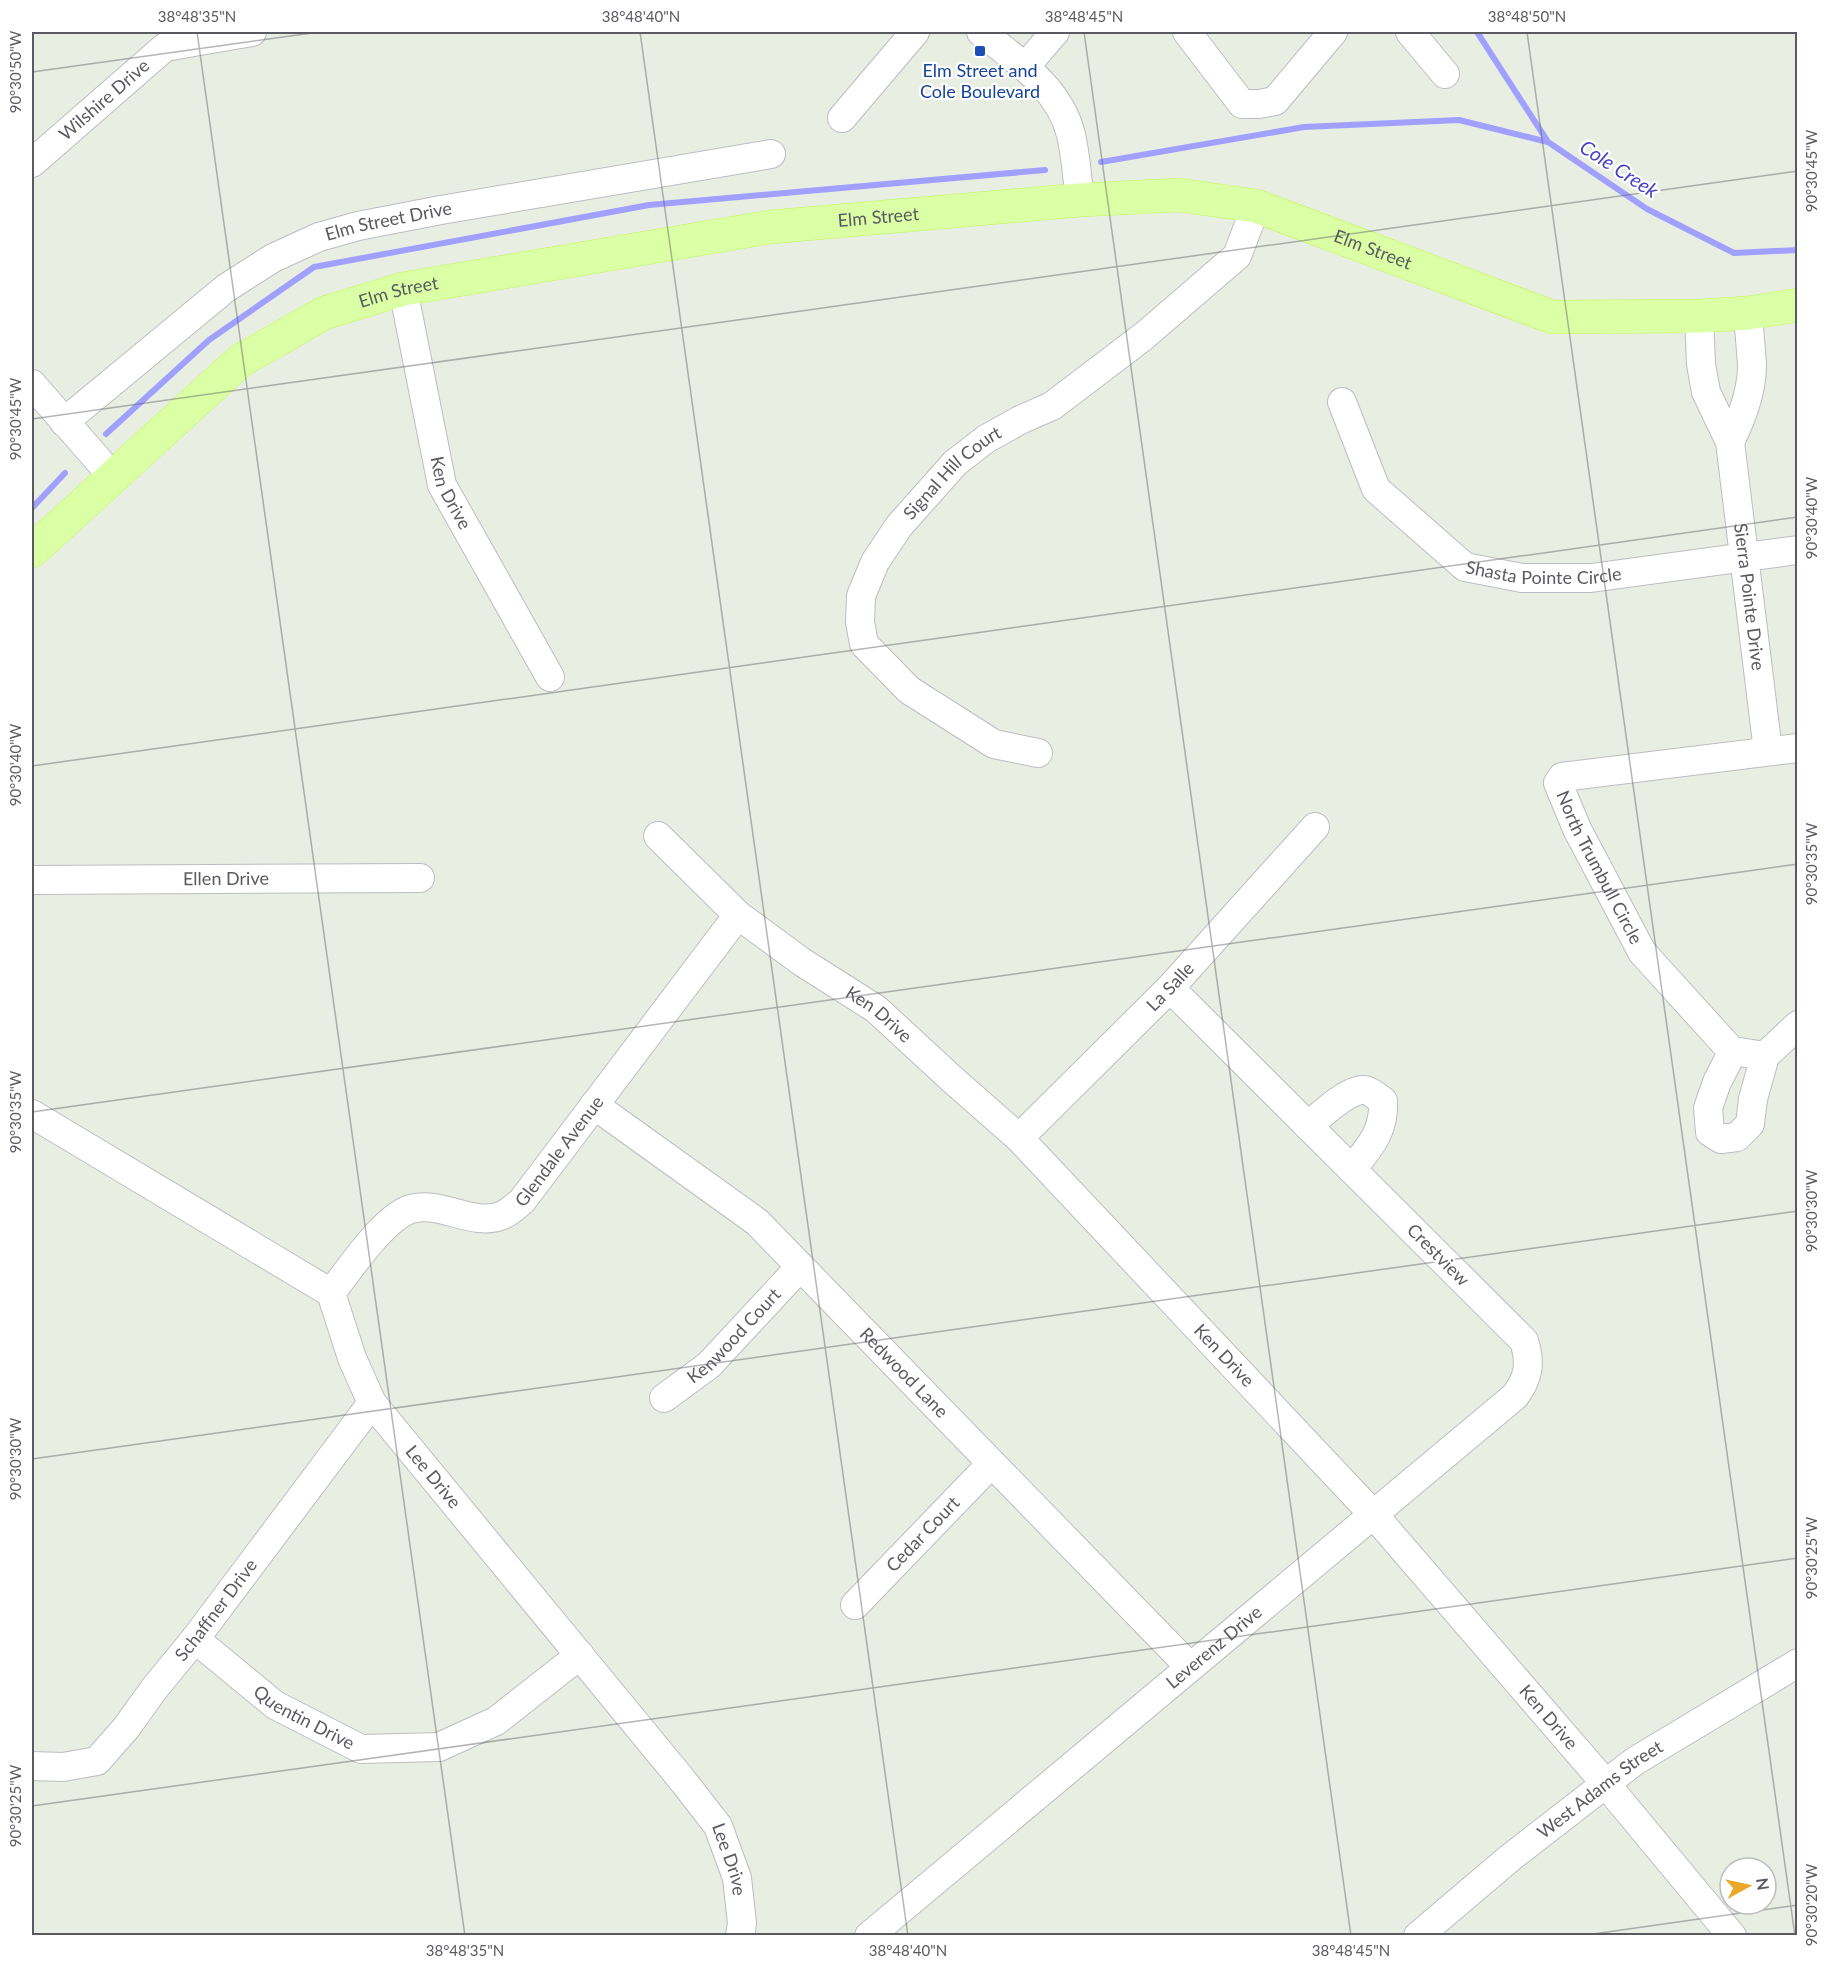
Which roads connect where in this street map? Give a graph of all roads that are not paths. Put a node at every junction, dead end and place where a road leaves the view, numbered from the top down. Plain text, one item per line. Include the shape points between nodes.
1 (252, 32) edge
2 (915, 32) edge
3 (981, 32) edge
4 (1055, 32) edge
5 (1186, 32) edge
6 (1334, 32) edge
7 (1410, 32) edge
8 (1025, 67) junction
9 (1445, 74) dead end
10 (842, 118) dead end
11 (771, 154) dead end
12 (32, 163) edge
13 (1080, 200) junction
14 (1256, 206) junction
15 (403, 289) junction
16 (1797, 305) edge
17 (1748, 313) junction
18 (1699, 316) junction
19 (32, 384) edge
20 (1342, 402) dead end
21 (64, 422) junction
22 (1730, 442) junction
23 (113, 477) junction
24 (1797, 550) edge
25 (32, 551) edge
26 (1744, 556) junction
27 (550, 677) dead end
28 (1797, 748) edge
29 (1768, 751) junction
30 (1038, 753) dead end
31 (1315, 827) dead end
32 (658, 836) dead end
33 (420, 878) dead end
34 (32, 880) edge
35 (738, 915) junction
36 (1170, 988) junction
37 (1797, 1024) edge
38 (1733, 1051) junction
39 (1765, 1056) junction
40 (594, 1105) junction
41 (32, 1114) edge
42 (1308, 1126) junction
43 (1019, 1138) junction
44 (1352, 1169) junction
45 (800, 1267) junction
46 (331, 1293) junction
47 (1524, 1341) joint
48 (664, 1398) dead end
49 (372, 1403) junction
50 (991, 1464) junction
51 (1373, 1514) junction
52 (855, 1605) dead end
53 (195, 1639) junction
54 (580, 1655) junction
55 (1797, 1664) edge
56 (1189, 1666) junction
57 (32, 1766) edge
58 (1605, 1783) junction
59 (740, 1935) edge
60 (869, 1935) edge
61 (1418, 1935) edge
62 (1732, 1935) edge

1 - 12 street, Wilshire Drive via 165,47
2 - 10 street
3 - 8 street
4 - 8 street
5 - 6 street via 1242,104 1275,101
7 - 9 street
8 - 13 street via 1051,93 1062,111 1071,134
11 - 21 street, Elm Street Drive via 452,208 319,237 273,258 226,288
13 - 14 main road, Elm Street via 1179,195
13 - 15 main road, Elm Street via 770,226
14 - 18 main road, Elm Street via 1552,317
14 - 30 street, Signal Hill Court via 1237,256 1153,328 1052,406 986,439 955,463 899,526 875,562 861,596 864,644 909,690 994,744
15 - 23 main road, Elm Street via 324,313 240,361
15 - 27 street, Ken Drive via 441,485
16 - 17 main road, Elm Street
17 - 18 main road, Elm Street
17 - 22 street via 1750,383
18 - 22 street, Sierra Pointe Drive via 1706,392
19 - 21 street
20 - 26 street, Shasta Pointe Circle via 1376,489 1465,567 1522,578 1592,578
21 - 23 street
22 - 26 street, Sierra Pointe Drive
23 - 25 main road, Elm Street
24 - 26 street, Shasta Pointe Circle
26 - 29 street, Sierra Pointe Drive
28 - 29 street, North Trumbull Circle
29 - 38 street, North Trumbull Circle via 1562,777 1558,783 1577,829 1642,952
31 - 36 street, La Salle
32 - 35 street, Ken Drive
33 - 34 street, Ellen Drive
35 - 40 street, Glendale Avenue
35 - 43 street, Ken Drive via 876,1009
36 - 42 street, Crestview
36 - 43 street, La Salle
37 - 39 street
38 - 39 street
38 - 39 street via 1708,1108 1710,1132 1721,1139 1737,1137 1750,1124
40 - 45 street, Redwood Lane via 757,1222
40 - 46 street, Glendale Avenue via 522,1201 503,1216 481,1219 431,1207 411,1210 375,1237
41 - 46 street
42 - 44 street, Crestview
42 - 44 street via 1352,1092 1364,1090 1383,1101 1380,1131
43 - 51 street, Ken Drive
44 - 47 street, Crestview
45 - 48 street, Kenwood Court via 709,1365
45 - 50 street, Redwood Lane
46 - 49 street, Lee Drive via 352,1358
47 - 51 street, Leverenz Drive via 1529,1357 1527,1372 1515,1396
49 - 53 street, Schaffner Drive
49 - 54 street, Lee Drive
50 - 52 street, Cedar Court
50 - 56 street, Redwood Lane
51 - 56 street, Leverenz Drive
51 - 58 street, Ken Drive
53 - 54 street, Quentin Drive via 276,1704 361,1749 439,1747 496,1721
53 - 57 street, Schaffner Drive via 97,1761 63,1767
54 - 59 street, Lee Drive via 718,1826 737,1878
55 - 58 street, West Adams Street via 1665,1742
56 - 60 street, Leverenz Drive
58 - 61 street, West Adams Street
58 - 62 street, Ken Drive

